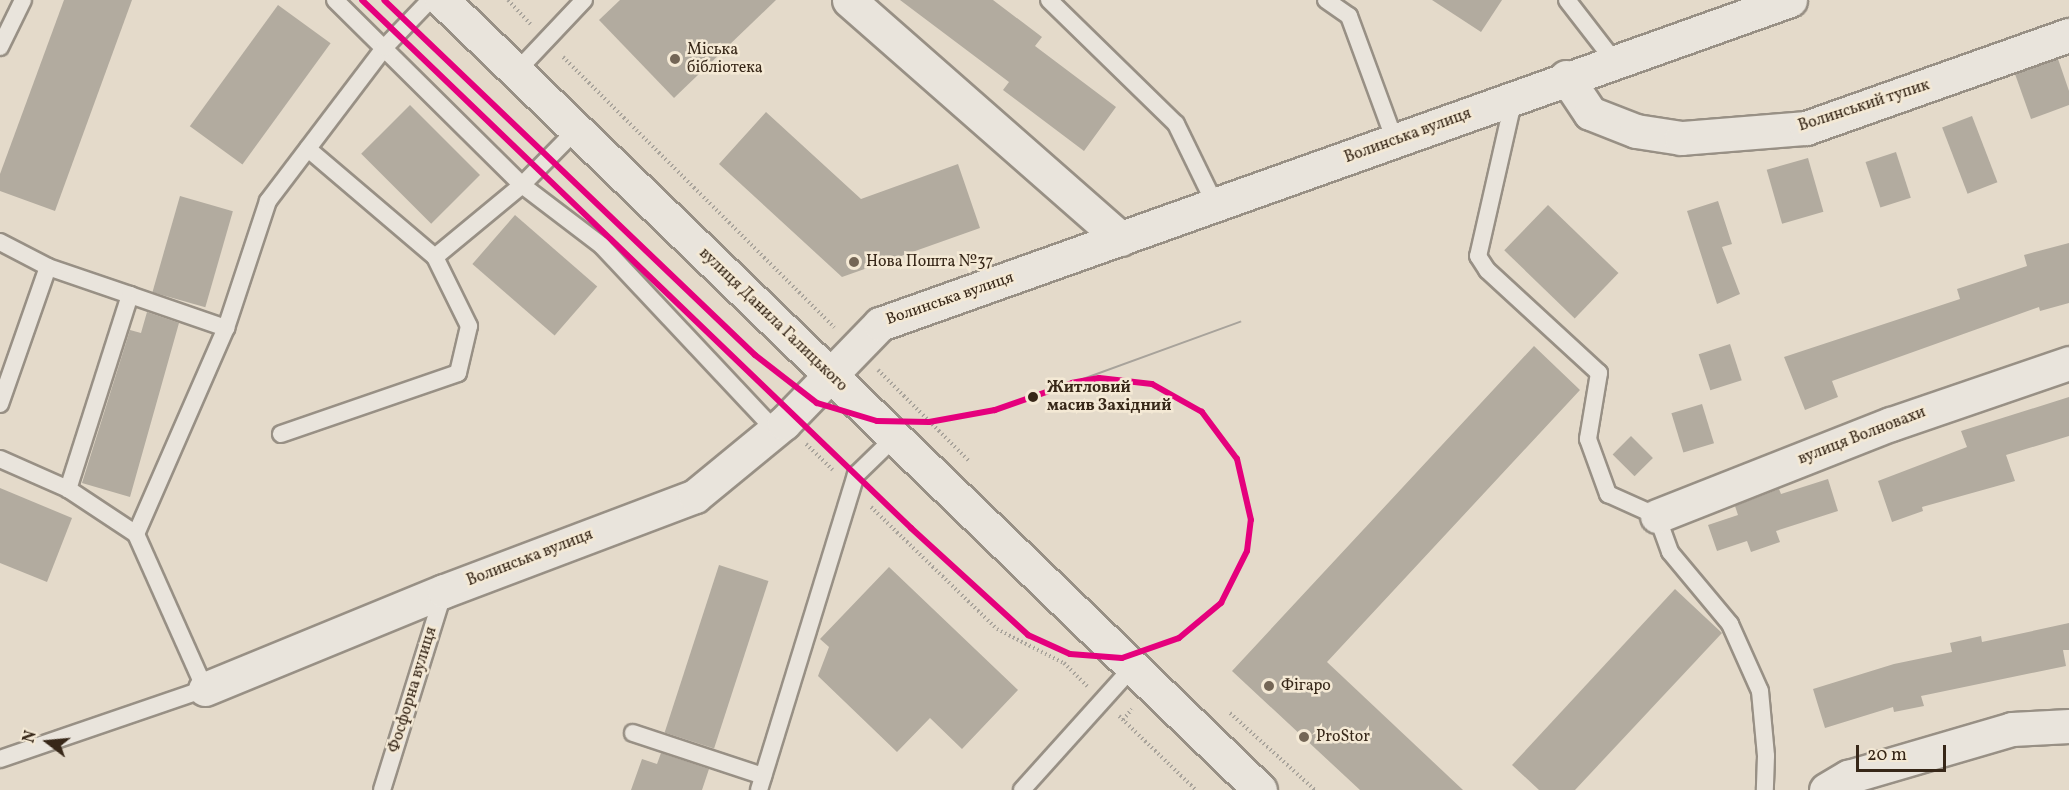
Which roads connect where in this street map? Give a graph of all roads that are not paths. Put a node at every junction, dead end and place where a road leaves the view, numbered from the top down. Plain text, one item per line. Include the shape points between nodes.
1 (23, 0) edge
2 (335, 0) edge
3 (430, 0) edge
4 (442, 0) edge
5 (584, 0) edge
6 (849, 0) edge
7 (1048, 0) edge
8 (1326, 0) edge
9 (1567, 0) edge
10 (1790, 0) edge
11 (2069, 35) edge
12 (0, 47) edge
13 (385, 47) junction
14 (1615, 62) junction
15 (516, 72) junction
16 (1566, 77) junction
17 (1515, 98) junction
18 (576, 130) junction
19 (1395, 141) junction
20 (308, 149) junction
21 (522, 185) junction
22 (1216, 206) junction
23 (1121, 239) junction
24 (0, 242) edge
25 (435, 257) junction
26 (48, 267) junction
27 (130, 295) junction
28 (226, 328) junction
29 (2069, 363) edge
30 (829, 375) junction
31 (0, 404) edge
32 (779, 426) junction
33 (281, 434) dead end
34 (894, 438) junction
35 (0, 459) edge
36 (68, 489) junction
37 (1657, 516) junction
38 (136, 534) junction
39 (444, 591) junction
40 (1132, 668) junction
41 (206, 689) junction
42 (2069, 726) edge
43 (633, 733) dead end
44 (0, 759) edge
45 (761, 783) edge
46 (382, 790) edge
47 (1022, 790) edge
48 (1260, 790) edge
49 (1765, 790) edge
50 (1826, 790) edge

1 - 12 lane
2 - 13 lane
3 - 13 lane
4 - 15 street, вулиця Данила Галицького
5 - 15 lane
6 - 23 street
7 - 22 lane via 1176,124
8 - 19 lane via 1349,16
9 - 14 lane
10 - 14 street, Волинська вулиця
11 - 16 street, Волинський тупик via 1806,128 1681,138 1636,131 1590,113
13 - 20 lane
13 - 21 lane
14 - 16 street, Волинська вулиця
15 - 18 street, вулиця Данила Галицького
16 - 17 street, Волинська вулиця
17 - 19 street, Волинська вулиця
17 - 37 lane via 1478,256 1486,270 1599,373 1588,439 1608,494
18 - 21 lane
18 - 30 street, вулиця Данила Галицького
19 - 22 street, Волинська вулиця
20 - 25 lane
20 - 28 lane via 268,201
21 - 25 lane
21 - 32 lane via 602,246
22 - 23 street, Волинська вулиця
23 - 30 street, Волинська вулиця via 880,324
24 - 26 lane
25 - 33 lane via 469,326 458,373
26 - 27 lane
26 - 31 lane
27 - 28 lane
27 - 36 lane
28 - 38 lane
29 - 37 street, вулиця Волновахи via 1891,424
30 - 32 street, Волинська вулиця
30 - 34 street, вулиця Данила Галицького
32 - 39 street, Волинська вулиця via 694,496
34 - 40 street, вулиця Данила Галицького
34 - 45 lane via 856,475
35 - 36 lane
36 - 38 lane
37 - 49 lane via 1670,552 1730,624 1760,691
38 - 41 lane
39 - 41 street, Волинська вулиця
39 - 46 lane, Фосфорна вулиця
40 - 47 lane
40 - 48 street, вулиця Данила Галицького
41 - 44 lane, Волинська вулиця
42 - 50 street via 2012,729 1848,777
43 - 45 lane

